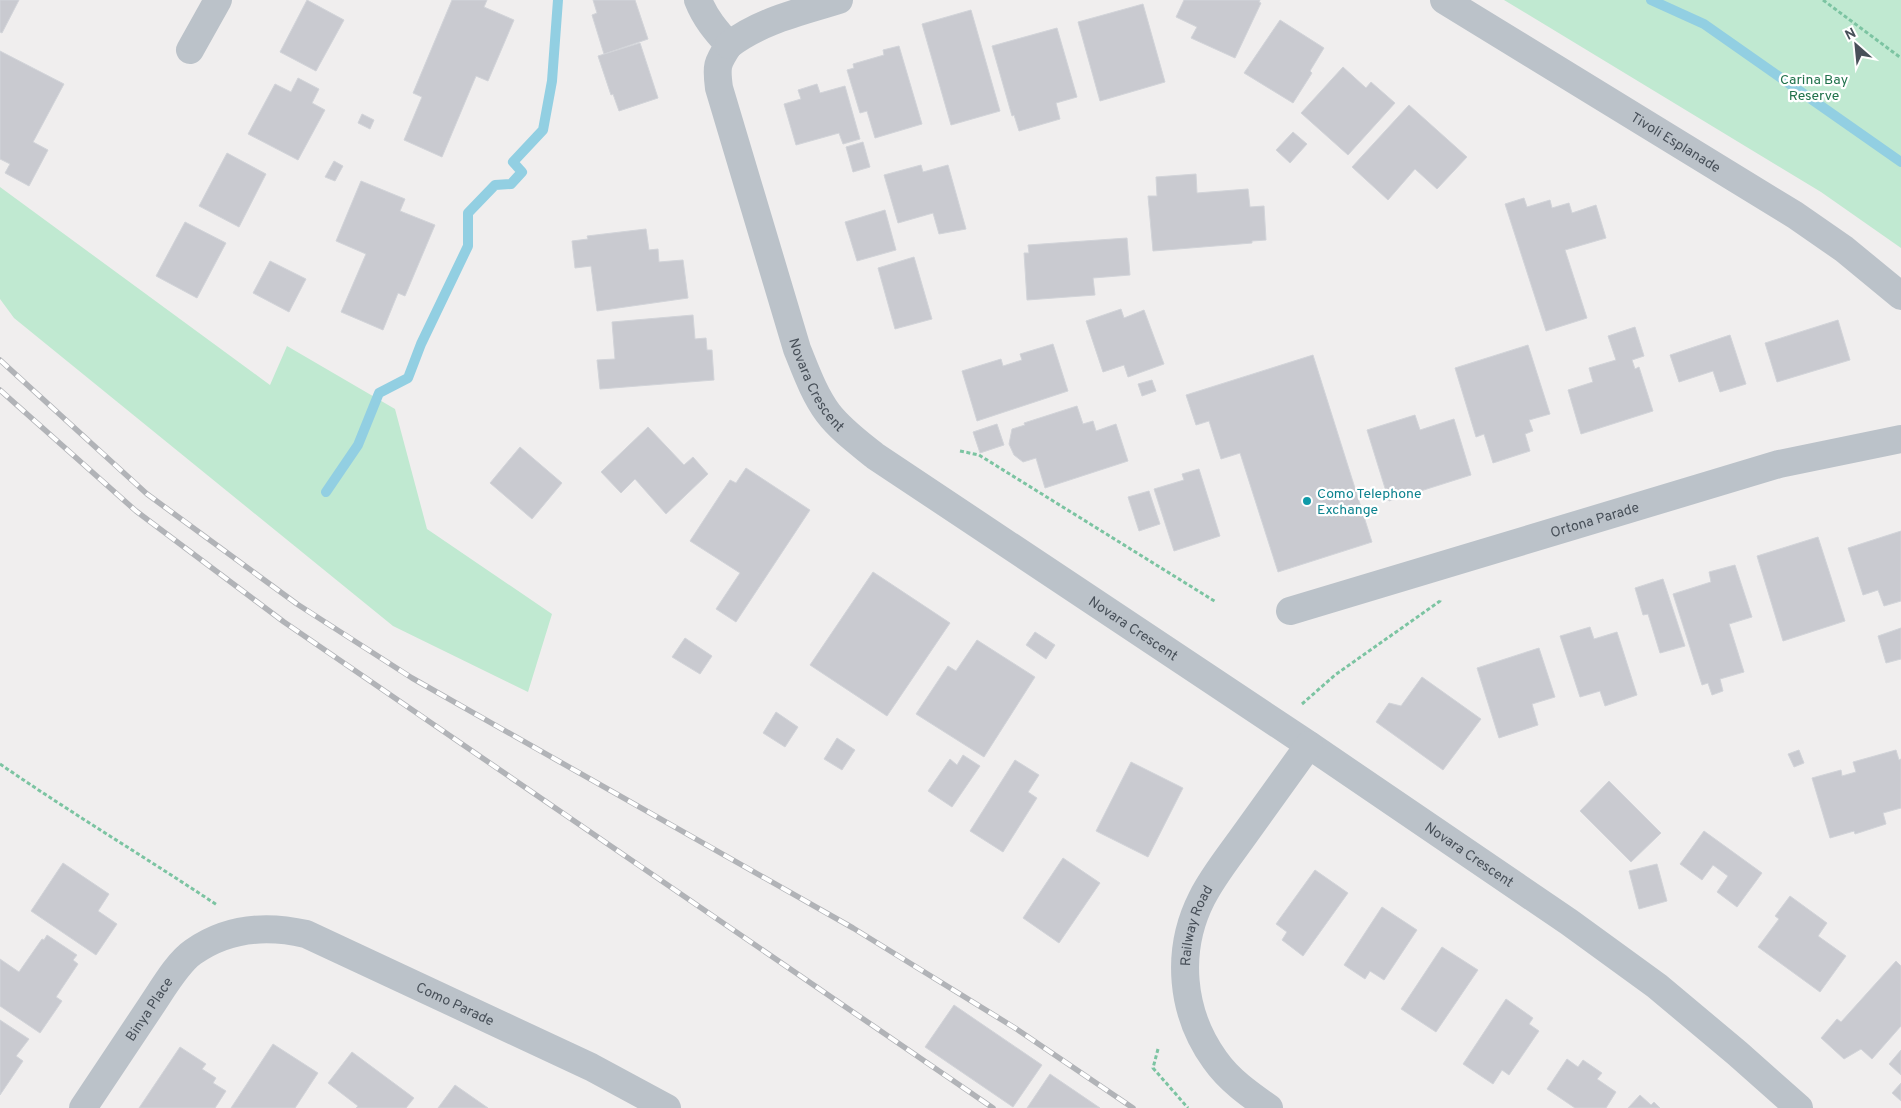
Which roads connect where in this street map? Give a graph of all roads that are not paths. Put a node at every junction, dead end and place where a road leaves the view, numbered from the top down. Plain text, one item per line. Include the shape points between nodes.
1 (218, 0) edge
2 (698, 0) edge
3 (840, 0) edge
4 (1444, 0) edge
5 (730, 45) junction
6 (190, 50) dead end
7 (1901, 296) edge
8 (1901, 439) edge
9 (1290, 611) dead end
10 (1309, 745) junction
11 (234, 933) joint
12 (83, 1108) edge
13 (667, 1108) edge
14 (1269, 1108) edge
15 (1799, 1108) edge

1 - 6 street
2 - 5 street via 707,19
3 - 5 street via 772,20
4 - 7 street, Tivoli Esplanade via 1795,215 1844,249
5 - 10 street, Novara Crescent via 716,71 719,88 797,349 812,387 828,414 875,456
8 - 9 street, Ortona Parade via 1779,464
10 - 14 street, Railway Road via 1202,898 1191,925 1186,954 1184,978 1197,1032 1215,1062 1235,1083
10 - 15 street, Novara Crescent via 1569,922 1657,986
11 - 12 street, Binya Place via 192,953 177,970
11 - 13 street, Como Parade via 284,929 306,934 591,1067

